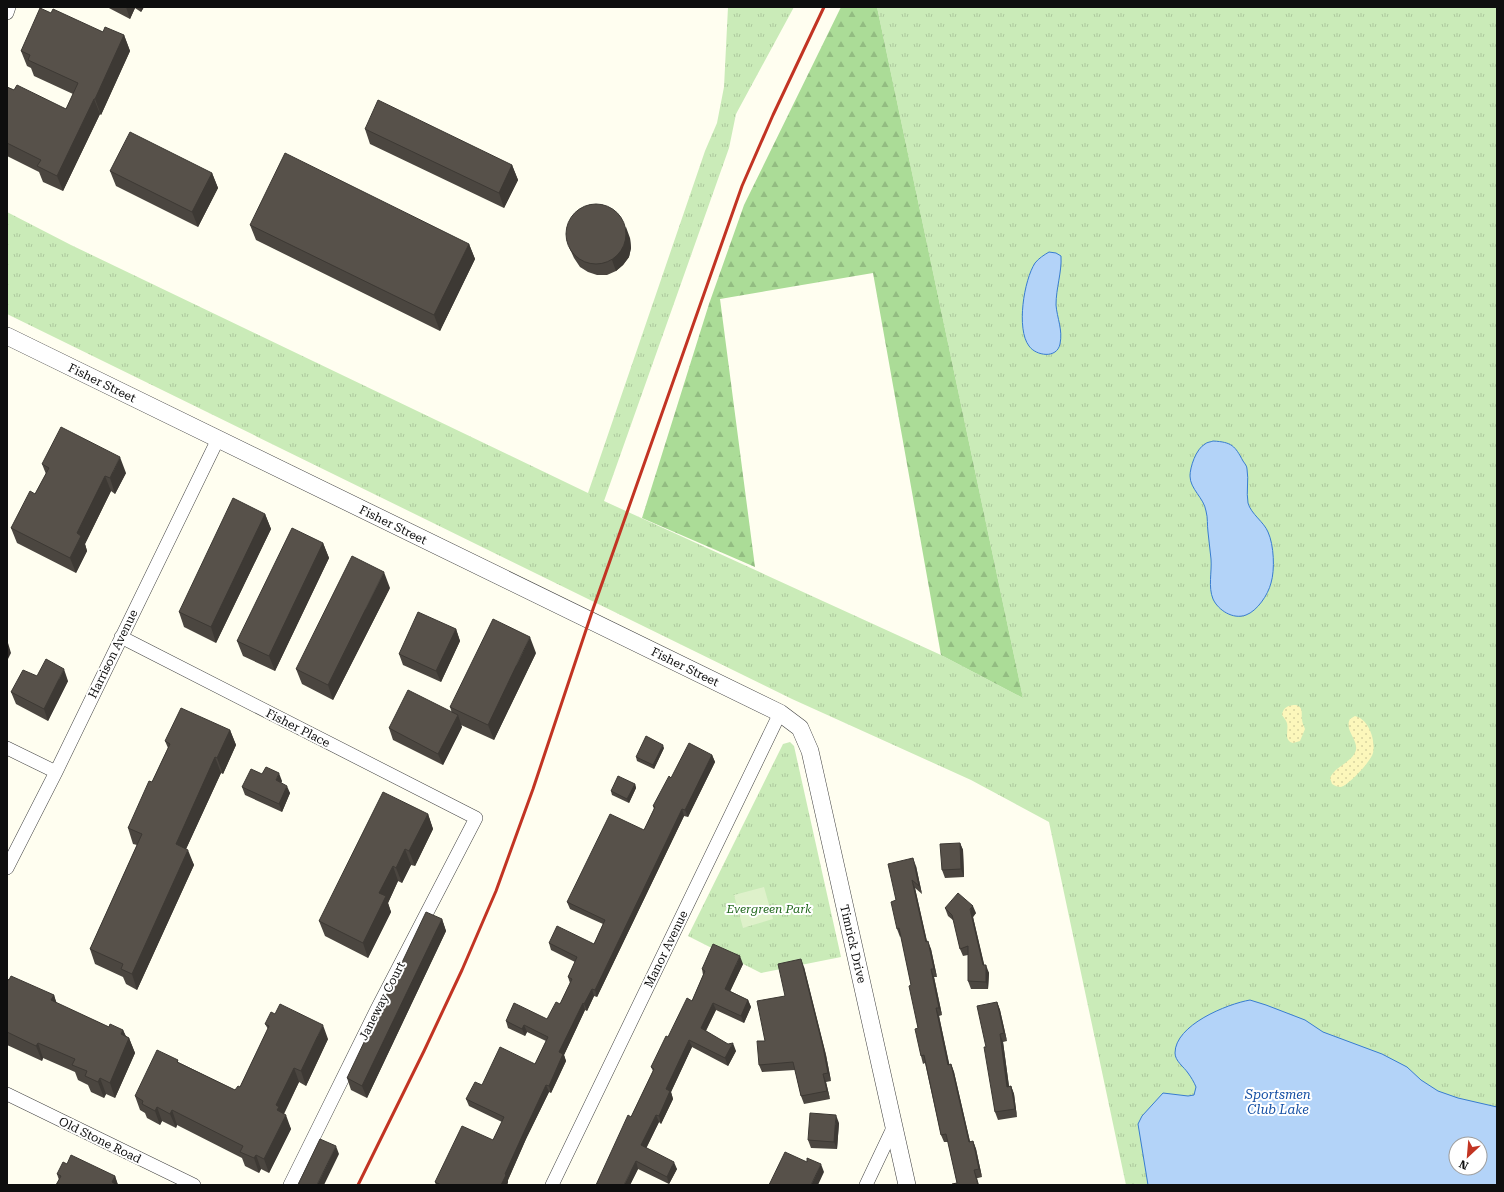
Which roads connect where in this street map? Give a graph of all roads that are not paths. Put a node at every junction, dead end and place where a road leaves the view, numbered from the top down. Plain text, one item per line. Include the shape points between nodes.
1 (9, 7) edge
2 (7, 13) edge
3 (7, 336) edge
4 (218, 439) junction
5 (121, 637) junction
6 (780, 713) junction
7 (7, 748) edge
8 (56, 772) junction
9 (476, 818) joint
10 (7, 868) edge
11 (7, 1094) edge
12 (894, 1126) junction
13 (194, 1185) edge
14 (290, 1185) edge
15 (552, 1185) edge
16 (866, 1185) edge
17 (906, 1185) edge

1 - 2 street
3 - 4 street, Fisher Street
4 - 5 street, Harrison Avenue
4 - 6 street, Fisher Street
5 - 8 street, Harrison Avenue
5 - 9 street, Fisher Place
6 - 12 street, Timrick Drive via 800,728 810,751
6 - 15 street, Manor Avenue
7 - 8 street
8 - 10 street, Harrison Avenue
9 - 14 street, Janeway Court
11 - 13 street, Old Stone Road
12 - 16 street
12 - 17 street, Timrick Drive

